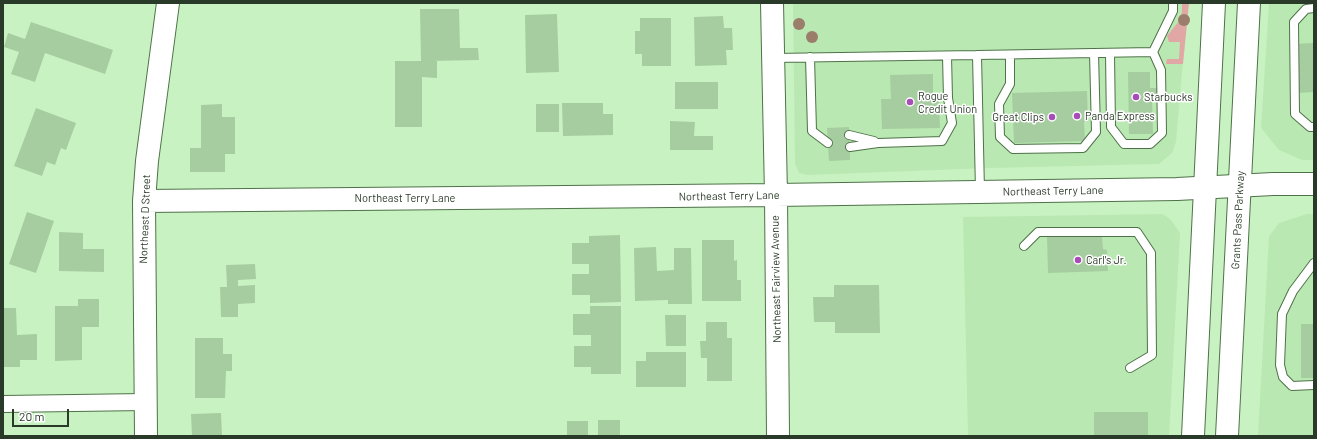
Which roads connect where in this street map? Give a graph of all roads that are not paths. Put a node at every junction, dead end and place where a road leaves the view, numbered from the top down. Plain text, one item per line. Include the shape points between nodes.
1 (168, 3) edge
2 (772, 3) edge
3 (1173, 3) edge
4 (1214, 3) edge
5 (1249, 3) edge
6 (1314, 8) edge
7 (1153, 52) junction
8 (1094, 53) junction
9 (1110, 53) junction
10 (1010, 55) junction
11 (947, 56) junction
12 (977, 56) junction
13 (810, 57) junction
14 (773, 58) junction
15 (1314, 127) edge
16 (849, 135) dead end
17 (828, 140) dead end
18 (878, 143) junction
19 (850, 147) dead end
20 (1314, 184) edge
21 (1240, 186) junction
22 (1205, 187) junction
23 (980, 192) junction
24 (776, 195) junction
25 (144, 200) junction
26 (1024, 246) dead end
27 (1314, 264) edge
28 (1130, 368) dead end
29 (1314, 386) edge
30 (145, 402) junction
31 (3, 404) edge
32 (146, 436) edge
33 (778, 436) edge
34 (1193, 436) edge
35 (1227, 436) edge

1 - 25 main road, Northeast D Street
2 - 14 main road, Northeast Fairview Avenue
3 - 7 lane via 1173,11
4 - 22 main road
5 - 21 main road, Grants Pass Parkway
6 - 15 lane via 1306,9 1294,22 1295,114 1310,127
7 - 9 lane
7 - 9 lane via 1161,70 1162,133 1150,144 1124,144 1111,127
8 - 9 lane
8 - 10 lane
8 - 10 lane via 1096,132 1083,148 1013,149 1000,137 999,104 1010,84
10 - 12 lane
11 - 12 lane
11 - 13 lane
11 - 18 lane via 948,98 952,123 942,141
12 - 23 lane
13 - 14 lane
13 - 17 lane via 812,131
14 - 24 main road, Northeast Fairview Avenue
16 - 18 lane
18 - 19 lane
20 - 21 main road, Northeast Terry Lane
21 - 22 main road, Northeast Terry Lane
21 - 35 main road, Grants Pass Parkway
22 - 23 main road, Northeast Terry Lane
22 - 34 main road
23 - 24 main road, Northeast Terry Lane
24 - 25 main road, Northeast Terry Lane
24 - 33 main road, Northeast Fairview Avenue
25 - 30 main road, Northeast D Street
26 - 28 lane via 1038,232 1137,232 1152,253 1152,355
27 - 29 lane via 1293,291 1282,314 1280,365 1292,386
30 - 31 street
30 - 32 main road, Northeast D Street

